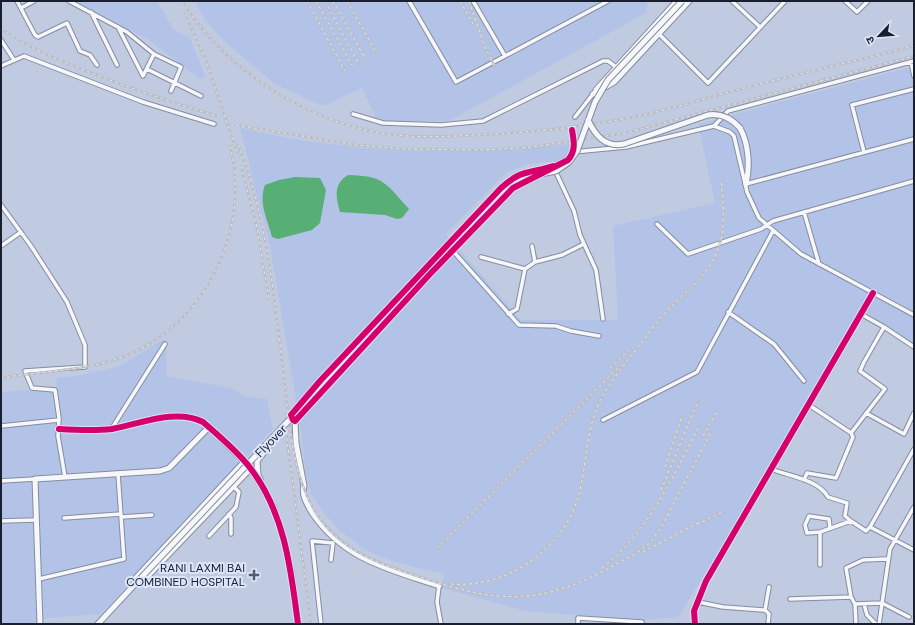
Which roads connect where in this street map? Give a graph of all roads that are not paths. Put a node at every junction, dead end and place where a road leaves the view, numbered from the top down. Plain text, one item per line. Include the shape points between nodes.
1 (17, 1) edge
2 (34, 1) edge
3 (69, 1) edge
4 (409, 1) edge
5 (473, 1) edge
6 (608, 1) edge
7 (677, 1) edge
8 (682, 1) edge
9 (689, 1) edge
10 (732, 1) edge
11 (785, 1) edge
12 (845, 1) edge
13 (868, 1) edge
14 (21, 8) junction
15 (91, 12) junction
16 (118, 27) junction
17 (760, 27) junction
18 (659, 34) junction
19 (1, 40) edge
20 (154, 54) junction
21 (505, 56) junction
22 (14, 60) junction
23 (912, 62) edge
24 (97, 65) dead end
25 (117, 65) dead end
26 (1, 66) edge
27 (616, 67) junction
28 (147, 69) junction
29 (914, 76) edge
30 (175, 83) junction
31 (914, 89) edge
32 (171, 91) dead end
33 (593, 94) junction
34 (201, 96) dead end
35 (353, 114) dead end
36 (576, 118) dead end
37 (588, 120) junction
38 (214, 124) dead end
39 (714, 126) junction
40 (572, 131) dead end
41 (914, 139) edge
42 (573, 152) junction
43 (864, 152) junction
44 (553, 166) junction
45 (914, 181) edge
46 (746, 184) junction
47 (1, 205) edge
48 (804, 212) junction
49 (657, 224) dead end
50 (767, 226) junction
51 (773, 231) junction
52 (21, 232) junction
53 (584, 244) junction
54 (1, 246) edge
55 (532, 246) dead end
56 (453, 251) junction
57 (481, 257) dead end
58 (534, 262) junction
59 (820, 264) junction
60 (525, 269) junction
61 (423, 276) junction
62 (873, 293) junction
63 (406, 295) junction
64 (728, 312) junction
65 (508, 314) junction
66 (861, 314) junction
67 (914, 315) edge
68 (604, 319) dead end
69 (884, 328) junction
70 (599, 336) dead end
71 (165, 344) dead end
72 (914, 347) edge
73 (804, 381) dead end
74 (809, 405) junction
75 (866, 413) junction
76 (914, 413) edge
77 (59, 420) junction
78 (603, 420) dead end
79 (294, 421) junction
80 (1, 426) edge
81 (209, 427) junction
82 (112, 428) junction
83 (59, 430) junction
84 (851, 433) junction
85 (274, 437) junction
86 (914, 449) edge
87 (244, 462) junction
88 (251, 468) junction
89 (770, 470) junction
90 (118, 474) junction
91 (65, 477) junction
92 (35, 479) junction
93 (804, 480) junction
94 (1, 481) edge
95 (233, 486) junction
96 (914, 507) edge
97 (229, 514) junction
98 (121, 515) junction
99 (152, 515) dead end
100 (64, 518) dead end
101 (36, 520) junction
102 (1, 521) edge
103 (851, 521) junction
104 (870, 527) junction
105 (830, 528) junction
106 (820, 532) junction
107 (230, 534) dead end
108 (208, 536) dead end
109 (895, 540) junction
110 (914, 550) edge
111 (288, 556) junction
112 (887, 559) junction
113 (331, 560) dead end
114 (820, 565) dead end
115 (39, 579) junction
116 (136, 583) junction
117 (439, 586) joint
118 (769, 588) dead end
119 (851, 597) junction
120 (790, 599) dead end
121 (698, 602) junction
122 (882, 603) junction
123 (855, 604) junction
124 (864, 604) junction
125 (765, 610) junction
126 (909, 617) dead end
127 (40, 624) edge
128 (98, 624) edge
129 (298, 624) edge
130 (321, 624) edge
131 (441, 624) edge
132 (578, 624) edge
133 (642, 624) edge
134 (695, 624) edge
135 (768, 624) edge
136 (856, 624) edge
137 (877, 624) edge

1 - 14 street
2 - 14 street
3 - 15 street
4 - 21 street via 456,82
5 - 21 street
6 - 21 street
7 - 27 street
8 - 37 street, bridge via 608,80
9 - 18 street
10 - 17 street
11 - 17 street
12 - 13 street via 857,12
14 - 24 street via 38,37 67,23 80,51 90,54
15 - 16 street
15 - 25 street
16 - 20 street
16 - 28 street via 143,76
17 - 18 street via 708,83
18 - 33 street via 614,82
19 - 22 street
20 - 28 street
20 - 30 street via 181,67
22 - 26 street
22 - 38 street via 24,56 143,102
23 - 29 street
23 - 39 street via 728,111
27 - 33 street
27 - 35 street via 608,61 594,64 484,121 441,125 383,123
28 - 30 street
30 - 32 street
30 - 34 street
31 - 43 street via 852,105
33 - 36 street
37 - 46 street, bridge via 599,138 614,145 624,144 712,114 720,115 740,128 746,151
37 - 61 street, bridge via 569,162 556,171 525,177 509,185
39 - 42 street via 626,147
39 - 46 street via 734,136
40 - 42 street via 575,142
41 - 43 street
42 - 44 street via 568,160
43 - 46 street
44 - 53 street via 574,211
44 - 56 street via 513,188
44 - 61 street via 523,172 512,178
45 - 48 street
46 - 50 street via 754,210
47 - 52 street
48 - 50 street via 773,221
48 - 59 street
49 - 50 street via 688,254
50 - 51 street
51 - 59 street via 801,254
51 - 64 street
52 - 54 street
52 - 77 street via 66,302 85,345 85,367 25,371 32,388 55,390
53 - 58 street via 562,255
53 - 68 street via 596,270
55 - 58 street
56 - 61 street
56 - 65 street
57 - 60 street
58 - 60 street
59 - 62 street
60 - 65 street via 517,309
61 - 63 street
62 - 66 street
62 - 67 street
63 - 79 street
63 - 79 street via 303,400 291,415
63 - 85 street, Flyover, bridge
64 - 73 street via 774,344
64 - 78 street via 697,372
65 - 70 street via 519,325 556,326
66 - 69 street
66 - 74 street
69 - 72 street
69 - 75 street via 860,371 885,389
71 - 82 street
74 - 84 street
74 - 89 street
75 - 76 street via 904,434
75 - 84 street
77 - 80 street
77 - 83 street
79 - 117 street via 304,486 302,493 320,524 341,545 362,558
81 - 82 street via 196,419 183,417
81 - 87 street
81 - 90 street via 169,468
82 - 83 street
83 - 91 street
84 - 93 street via 853,437 836,478 807,473
85 - 111 street, bridge via 259,457 257,468 258,476 283,524
85 - 116 street, Flyover, bridge
86 - 104 street
87 - 88 street
87 - 116 street via 136,578
88 - 95 street
88 - 111 street via 274,511
89 - 93 street
89 - 121 street via 706,581
90 - 91 street
90 - 98 street
91 - 92 street
92 - 94 street
92 - 101 street
93 - 103 street via 824,490 828,497 847,503 845,516
95 - 97 street via 239,492 236,507
95 - 116 street via 141,583
96 - 109 street
97 - 107 street
97 - 108 street
98 - 99 street
98 - 100 street
98 - 115 street via 124,559
101 - 102 street
101 - 115 street
103 - 104 street via 866,531
103 - 105 street
104 - 109 street
105 - 106 street
105 - 106 street via 829,519 809,516 805,525 807,533
106 - 114 street
109 - 110 street
109 - 112 street
111 - 129 street
112 - 119 street via 863,560 846,568
112 - 122 street
113 - 130 street via 333,543 312,541
115 - 127 street
116 - 128 street
117 - 131 street via 437,602
118 - 125 street
119 - 120 street
119 - 123 street
121 - 125 street via 723,607
121 - 134 street via 694,611
122 - 124 street
122 - 126 street
122 - 137 street
123 - 124 street
123 - 136 street
124 - 137 street via 867,615
125 - 135 street via 769,614
132 - 133 street via 578,618

